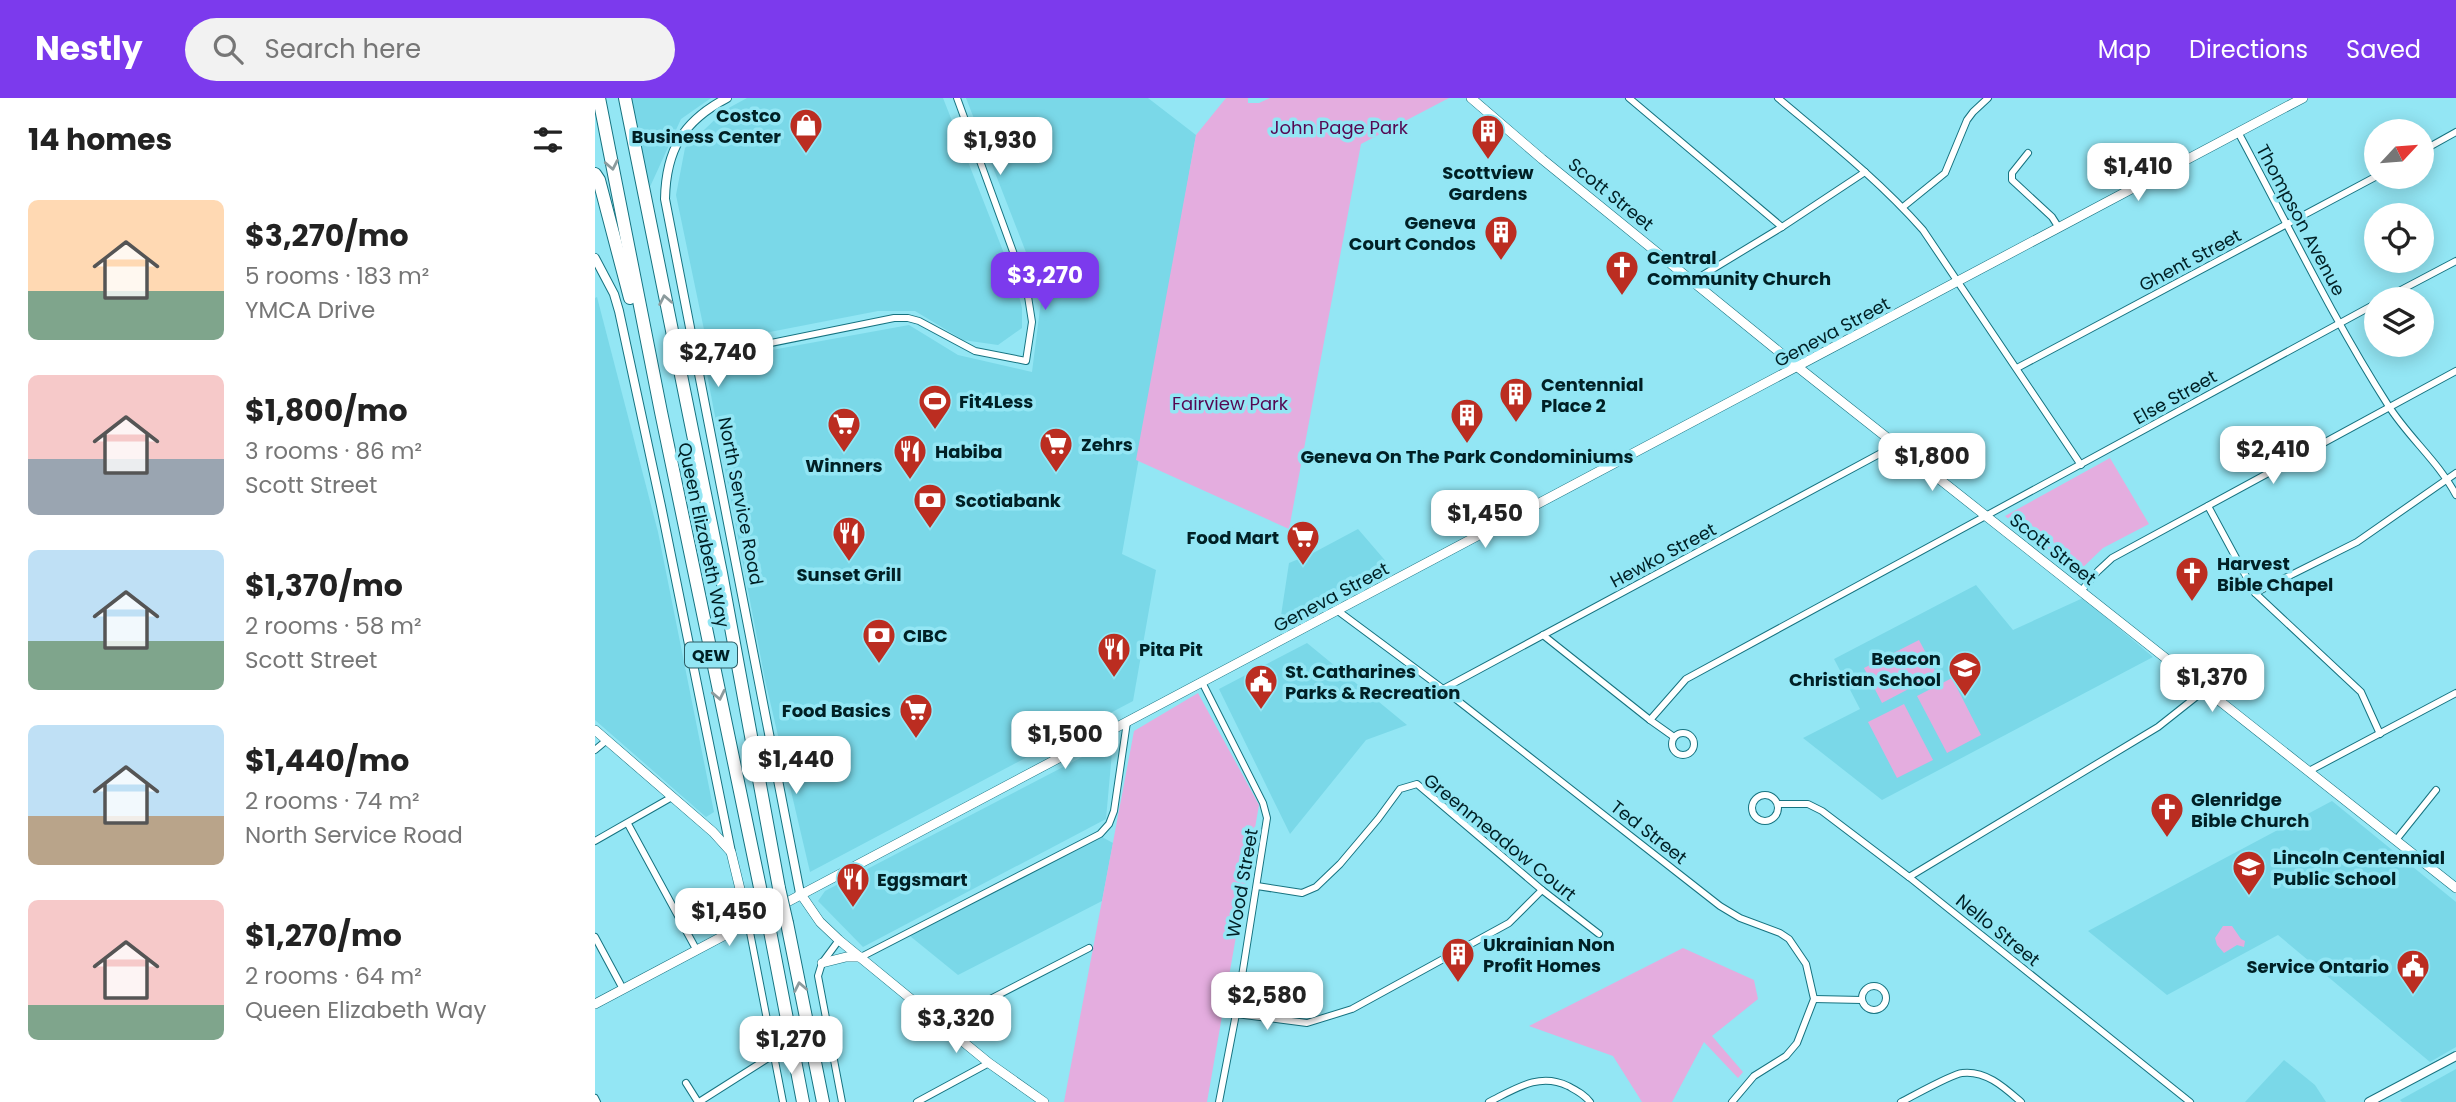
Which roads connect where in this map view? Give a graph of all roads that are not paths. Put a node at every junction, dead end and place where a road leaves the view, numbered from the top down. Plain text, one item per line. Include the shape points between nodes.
1 (599, 98) edge
2 (625, 98) edge
3 (633, 98) edge
4 (727, 98) edge
5 (957, 98) edge
6 (1471, 98) edge
7 (1629, 98) edge
8 (1778, 98) edge
9 (1988, 98) edge
10 (2303, 98) edge
11 (2238, 132) junction
12 (2456, 132) edge
13 (2434, 144) edge
14 (2028, 153) dead end
15 (1865, 172) junction
16 (595, 174) edge
17 (2364, 183) edge
18 (643, 188) junction
19 (1903, 207) junction
20 (2288, 224) junction
21 (1782, 227) junction
22 (2059, 228) junction
23 (595, 258) edge
24 (2456, 261) edge
25 (1693, 281) junction
26 (1959, 282) junction
27 (2407, 287) edge
28 (2364, 310) edge
29 (2340, 322) junction
30 (697, 358) junction
31 (1799, 368) junction
32 (2017, 368) junction
33 (2456, 371) edge
34 (2389, 407) junction
35 (661, 412) junction
36 (1896, 445) junction
37 (2081, 465) junction
38 (2456, 473) edge
39 (2447, 478) junction
40 (2456, 495) edge
41 (2208, 506) junction
42 (1987, 516) junction
43 (2081, 591) junction
44 (2255, 593) junction
45 (1338, 611) junction
46 (1543, 635) junction
47 (1202, 682) junction
48 (1443, 689) junction
49 (2206, 690) junction
50 (2456, 693) edge
51 (1650, 720) junction
52 (1127, 722) junction
53 (595, 730) edge
54 (2380, 734) junction
55 (1674, 737) dead end
56 (607, 740) junction
57 (595, 750) edge
58 (2309, 771) junction
59 (2436, 790) dead end
60 (672, 797) junction
61 (1778, 804) junction
62 (628, 824) junction
63 (2396, 840) junction
64 (595, 841) edge
65 (731, 852) junction
66 (1909, 877) junction
67 (1257, 886) junction
68 (2456, 888) edge
69 (1542, 890) junction
70 (800, 893) junction
71 (748, 922) junction
72 (1599, 933) dead end
73 (595, 937) edge
74 (839, 940) junction
75 (1089, 948) dead end
76 (696, 949) junction
77 (861, 957) junction
78 (822, 963) junction
79 (624, 989) junction
80 (1814, 999) junction
81 (1862, 1000) dead end
82 (595, 1004) edge
83 (1236, 1014) junction
84 (942, 1024) junction
85 (773, 1055) junction
86 (2456, 1056) edge
87 (989, 1063) junction
88 (686, 1083) dead end
89 (699, 1102) edge
90 (783, 1102) edge
91 (803, 1102) edge
92 (823, 1102) edge
93 (842, 1102) edge
94 (917, 1102) edge
95 (1044, 1102) edge
96 (1219, 1102) edge
97 (1489, 1102) edge
98 (1590, 1102) edge
99 (1732, 1102) edge
100 (1902, 1102) edge
101 (2021, 1102) edge
102 (2190, 1102) edge
103 (2369, 1102) edge

1 -> 35 highway, Queen Elizabeth Way / QEW
2 - 18 highway, Queen Elizabeth Way / QEW
3 - 18 highway
4 - 30 street, North Service Road via 690,124 680,137 666,176 665,199
5 - 30 street via 1027,290 1032,321 1025,361 965,347 908,318
6 - 25 main road, Scott Street
7 - 21 street
8 - 15 street
9 - 19 street via 1967,120 1945,173
10 - 11 main road, Geneva Street
11 - 20 street, Thompson Avenue
11 - 22 main road, Geneva Street
12 - 13 street
14 - 22 street via 2012,173 2012,180
15 - 19 street
15 - 21 street
16 - 35 highway
17 - 20 street, Ghent Street
92 -> 18 highway, Queen Elizabeth Way / QEW, bridge
19 - 26 street
20 - 29 street, Thompson Avenue
20 - 32 street, Ghent Street
21 - 25 street
22 - 26 main road, Geneva Street
23 - 65 street via 619,312
24 - 27 street
25 - 31 main road, Scott Street
26 - 31 main road, Geneva Street
26 - 32 street
28 - 29 street, Else Street
29 - 34 street, Thompson Avenue
29 - 37 street, Else Street
30 - 70 street, North Service Road
31 - 36 main road, Scott Street
31 - 45 main road, Geneva Street
32 - 37 street
33 - 34 street
34 - 39 street, Thompson Avenue
34 - 41 street
35 -> 91 highway, Queen Elizabeth Way / QEW, bridge
36 - 42 main road, Scott Street
36 - 46 street, Hewko Street
37 - 42 street, Else Street
38 - 39 street
39 - 40 street, Thompson Avenue
39 - 44 street via 2357,542
41 - 43 street via 2112,558
41 - 44 street
42 - 43 main road, Scott Street
42 - 51 street, Else Street via 1686,679
43 - 49 main road, Scott Street
44 - 54 street via 2361,692
45 - 47 main road, Geneva Street
45 - 48 street, Ted Street
46 - 48 street, Hewko Street
46 - 51 street
47 - 52 main road, Geneva Street
47 - 67 street, Wood Street via 1263,803 1267,818
48 - 80 street, Ted Street via 1720,906 1789,939 1806,964
49 - 58 main road, Scott Street
49 - 66 street via 2158,727
50 - 54 street
51 - 55 street
52 - 70 main road, Geneva Street
52 - 77 street via 1114,811 1100,834
53 - 56 main road
54 - 58 street
56 - 57 street
56 - 60 main road
58 - 63 main road, Scott Street
59 - 63 street
60 - 62 street
60 - 65 main road
61 - 61 street via 1778,812 1769,821 1752,811 1759,795 1773,796
61 - 66 street, Nello Street via 1808,804 1822,811
62 - 64 street
62 - 76 street
63 - 68 main road, Scott Street
65 - 71 main road
66 - 102 street, Nello Street
67 - 69 street, Greenmeadow Court via 1302,893 1316,887 1400,789 1413,783
67 - 83 street, Wood Street
69 - 72 street, Greenmeadow Court
69 - 83 street via 1509,923 1352,1009 1307,1023
70 - 71 main road, Geneva Street
70 - 74 main road
71 - 76 main road, Geneva Street
71 - 85 street
73 - 79 street
74 - 77 main road
74 - 78 street
75 - 84 street
76 - 79 main road, Geneva Street
77 - 78 main road
77 - 84 main road
78 - 93 street via 818,976
79 - 82 main road, Geneva Street
80 - 81 street
80 - 99 street via 1797,1043 1786,1056 1754,1076
83 - 96 street, Wood Street
84 - 87 main road
85 - 89 street
85 - 90 street
86 - 103 street
87 - 94 street
87 - 95 main road
88 - 89 street
97 - 98 street via 1545,1080 1558,1081
100 - 101 street via 1962,1073 1985,1076

